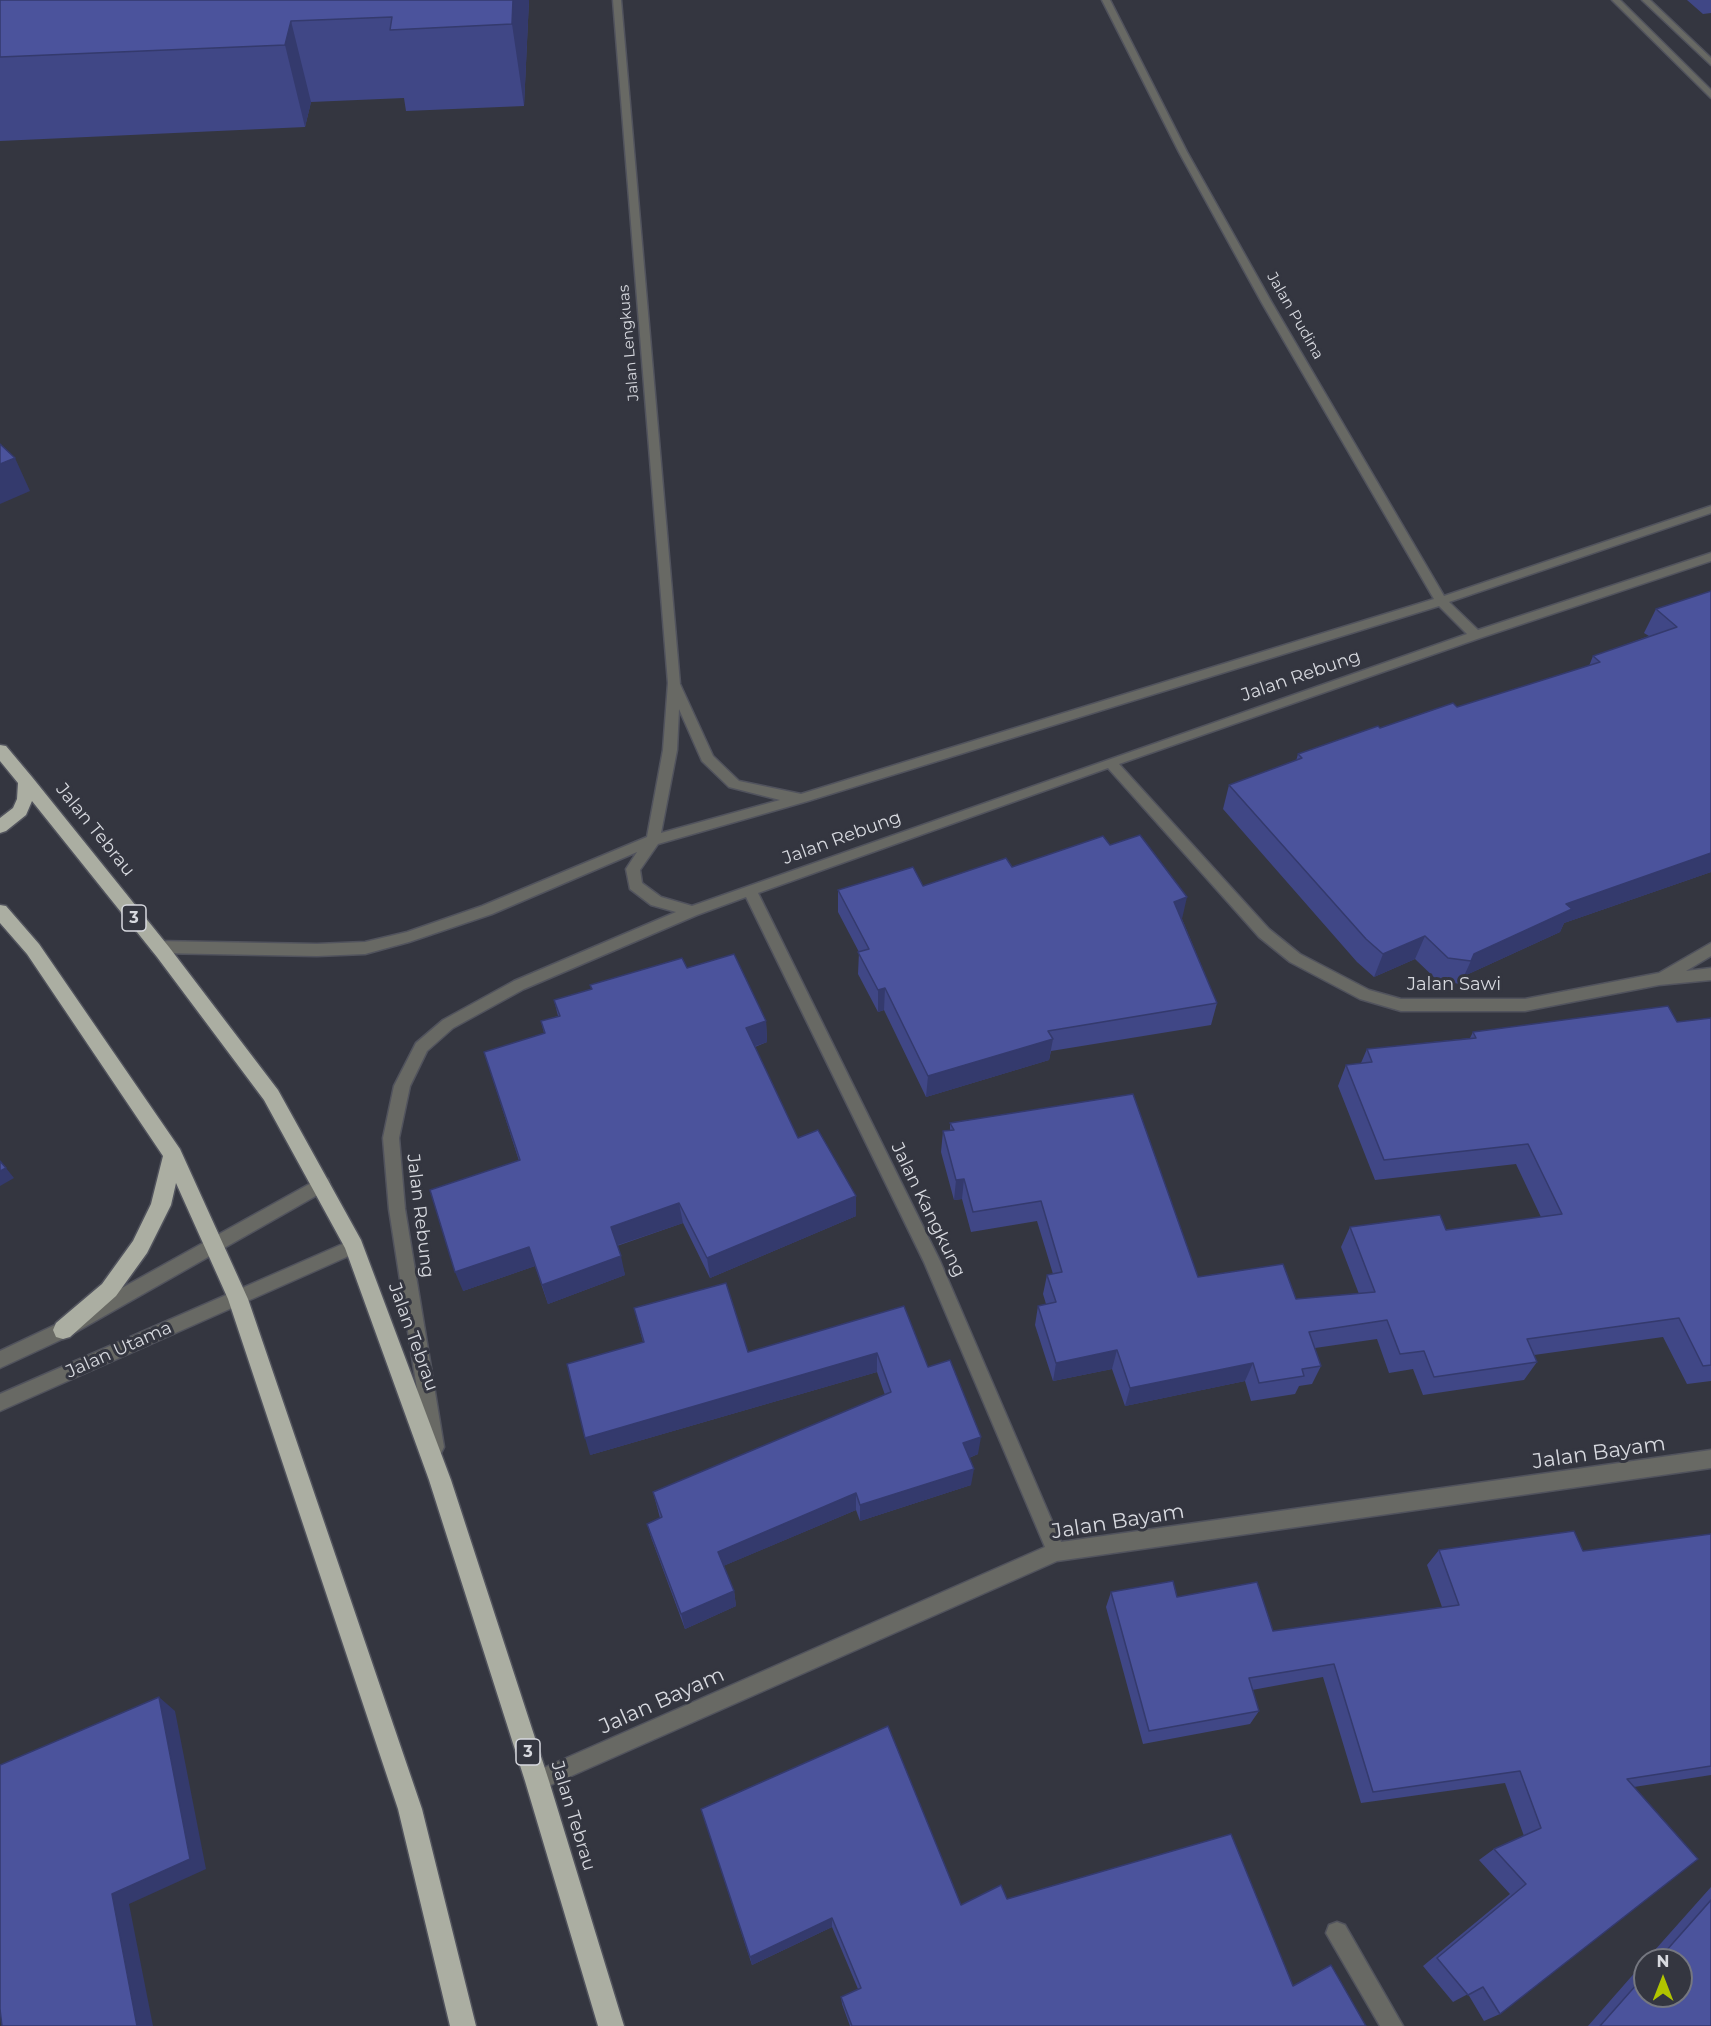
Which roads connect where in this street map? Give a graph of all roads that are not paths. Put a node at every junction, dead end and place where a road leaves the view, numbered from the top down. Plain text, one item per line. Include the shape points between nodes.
1 (617, 0) edge
2 (1106, 0) edge
3 (1616, 0) edge
4 (1646, 0) edge
5 (1711, 63) edge
6 (1711, 95) edge
7 (1711, 509) edge
8 (1711, 557) edge
9 (1442, 601) junction
10 (1476, 635) junction
11 (674, 683) junction
12 (0, 750) edge
13 (1110, 762) junction
14 (26, 781) junction
15 (803, 798) junction
16 (0, 827) edge
17 (653, 840) junction
18 (751, 892) junction
19 (0, 911) edge
20 (692, 911) junction
21 (157, 947) junction
22 (1711, 949) edge
23 (1711, 974) edge
24 (1659, 980) junction
25 (173, 1155) junction
26 (321, 1184) junction
27 (213, 1246) junction
28 (354, 1246) junction
29 (238, 1299) junction
30 (63, 1330) junction
31 (0, 1360) edge
32 (0, 1403) edge
33 (1711, 1460) edge
34 (440, 1480) junction
35 (1056, 1552) junction
36 (537, 1781) junction
37 (1337, 1933) dead end
38 (463, 2026) edge
39 (611, 2026) edge
40 (1392, 2026) edge

1 - 11 street, Jalan Lengkuas
2 - 9 street, Jalan Pudina via 1182,152
3 - 6 street
4 - 5 street
7 - 9 street, Jalan Rebung
8 - 10 street, Jalan Rebung
9 - 10 street, Jalan Pudina
9 - 15 street, Jalan Rebung
10 - 13 street, Jalan Rebung
11 - 15 street, Jalan Lengkuas via 707,758 734,784
11 - 17 street, Jalan Lengkuas via 670,750
12 - 14 highway, Jalan Tebrau / 3
13 - 18 street, Jalan Rebung
13 - 24 street, Jalan Sawi via 1264,933 1331,980 1365,995 1401,1005 1525,1005
14 - 16 highway via 20,811
14 - 21 highway, Jalan Tebrau / 3
15 - 17 street, Jalan Rebung
17 - 20 street via 633,869 634,885 656,901
17 - 21 street, Jalan Rebung via 487,910 365,948 283,951
18 - 20 street, Jalan Rebung
18 - 35 street, Jalan Kangkung via 932,1261
19 - 25 highway via 33,949
20 - 34 street, Jalan Rebung via 519,985 448,1024 421,1047 402,1086 391,1138 397,1209
21 - 26 highway, Jalan Tebrau / 3 via 270,1095
22 - 24 street
23 - 24 street, Jalan Sawi
25 - 27 highway
25 - 30 highway via 160,1205 140,1247 109,1290
26 - 27 street
26 - 28 highway, Jalan Tebrau / 3
27 - 29 highway
27 - 30 street
28 - 29 street, Jalan Utama
28 - 34 highway, Jalan Tebrau / 3
29 - 32 street, Jalan Utama
29 - 38 highway via 410,1809
30 - 31 street
33 - 35 street, Jalan Bayam
34 - 36 highway, Jalan Tebrau / 3
35 - 36 street, Jalan Bayam
36 - 39 highway, Jalan Tebrau / 3
37 - 40 street

